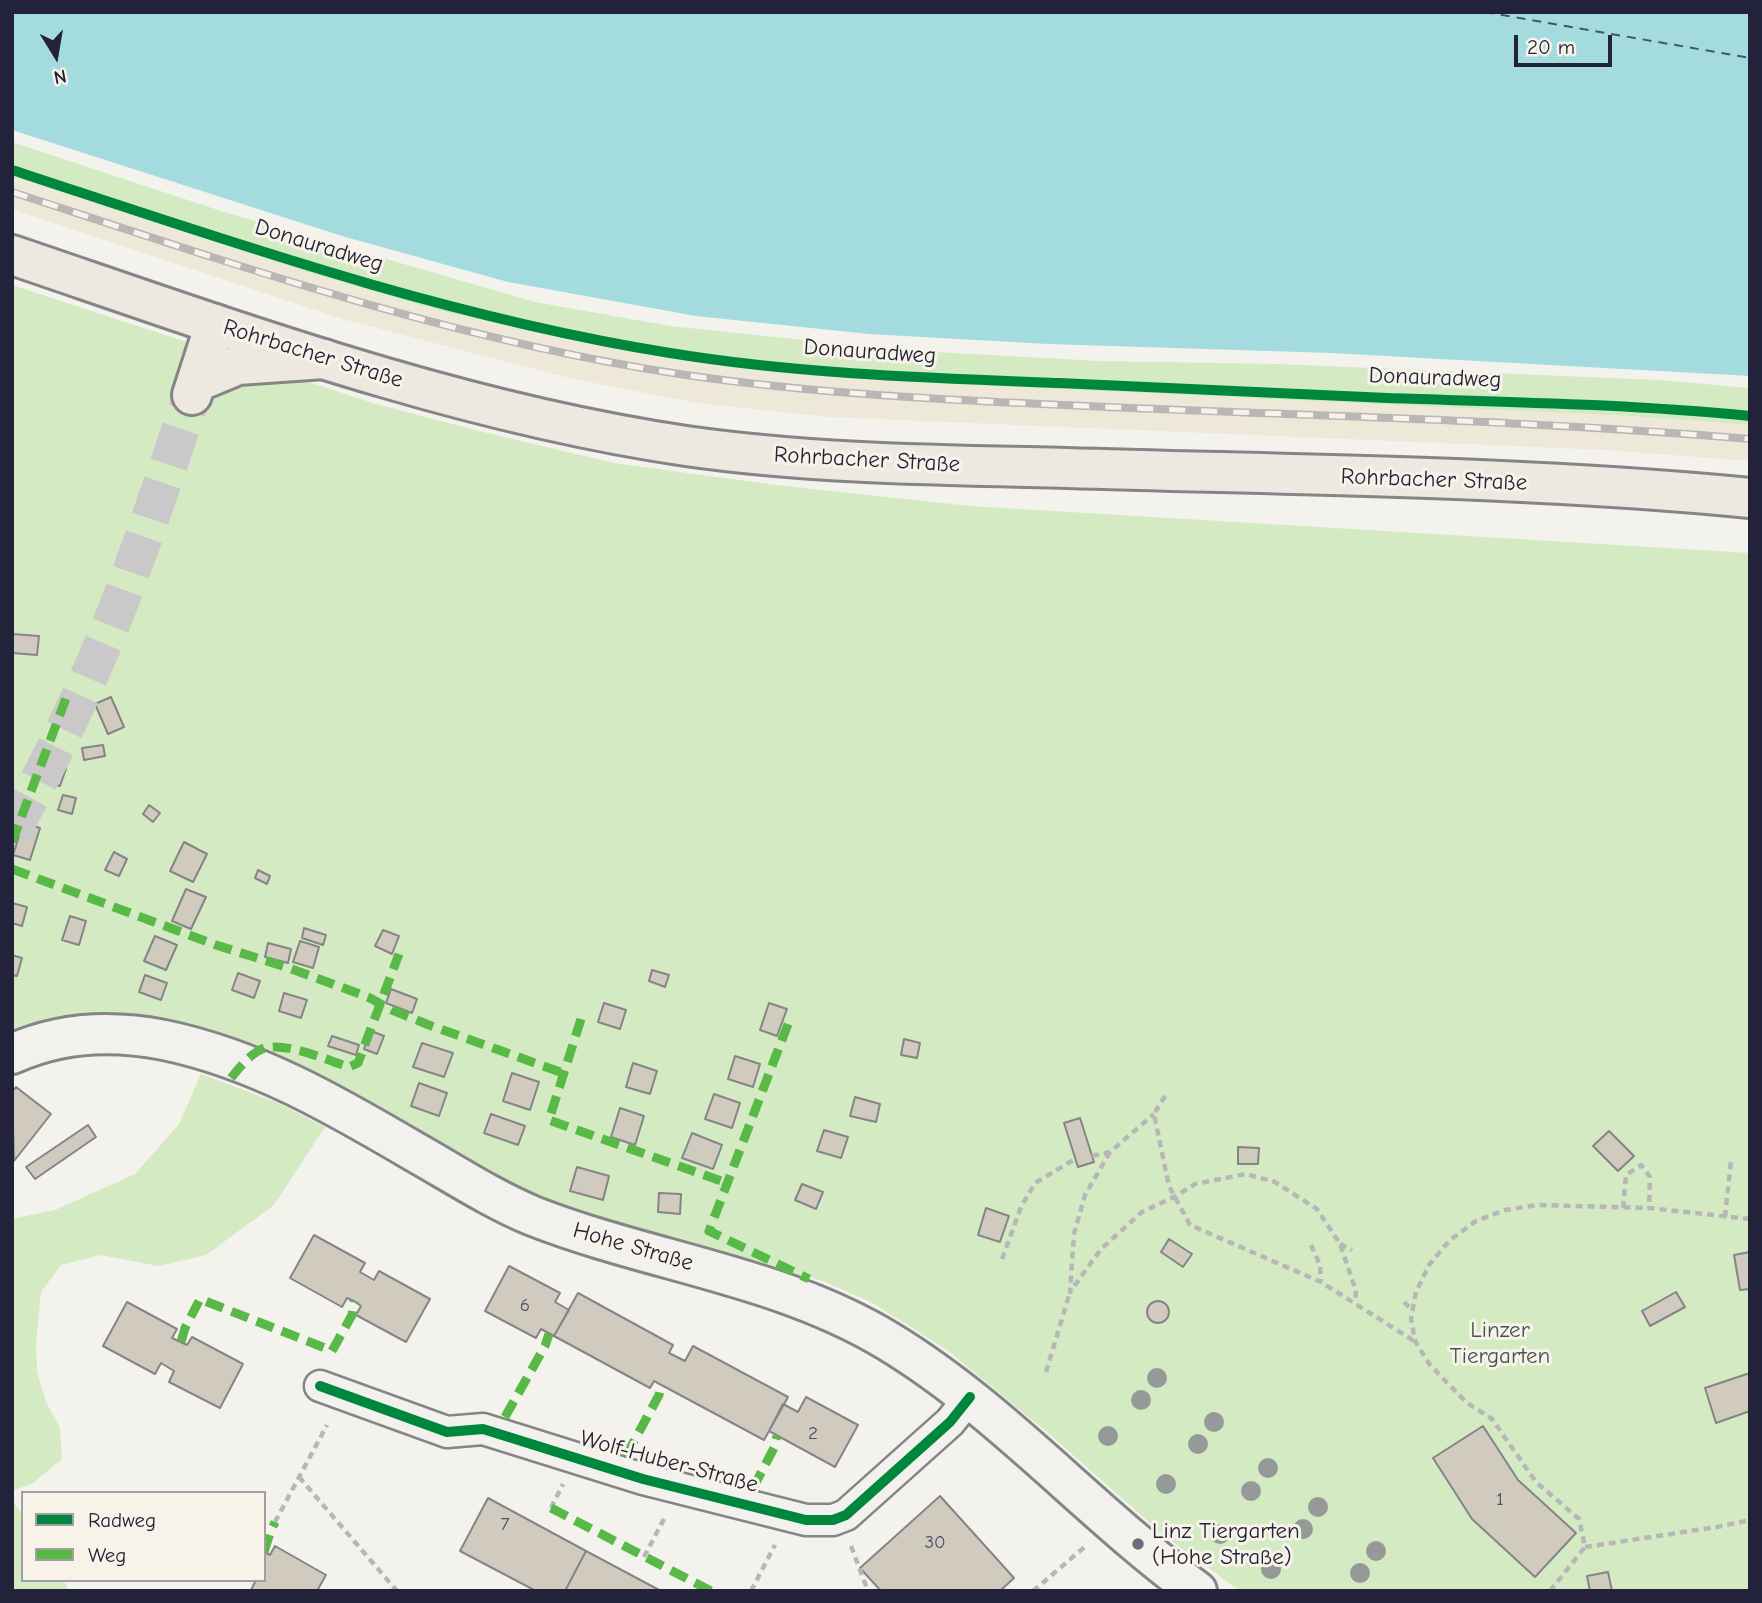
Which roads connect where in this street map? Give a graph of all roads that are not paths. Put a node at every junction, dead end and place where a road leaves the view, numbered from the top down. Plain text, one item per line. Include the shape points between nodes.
1 (12, 255) edge
2 (215, 324) junction
3 (324, 359) junction
4 (1750, 498) edge
5 (12, 1054) edge
6 (320, 1386) dead end
7 (970, 1397) junction
8 (1197, 1591) edge

1 - 2 main road, Rohrbacher Straße
2 - 3 main road, Rohrbacher Straße
2 - 3 main road via 194,389 238,365
3 - 4 main road, Rohrbacher Straße via 608,433 774,456 1563,485
5 - 7 main road, Hohe Straße via 63,1037 104,1033 140,1035 228,1056 318,1096 529,1214 818,1305 886,1339
6 - 7 street, Wolf-Huber-Straße via 447,1432 483,1429 643,1479 806,1520 846,1515 950,1422
7 - 8 main road, Hohe Straße via 1109,1521

